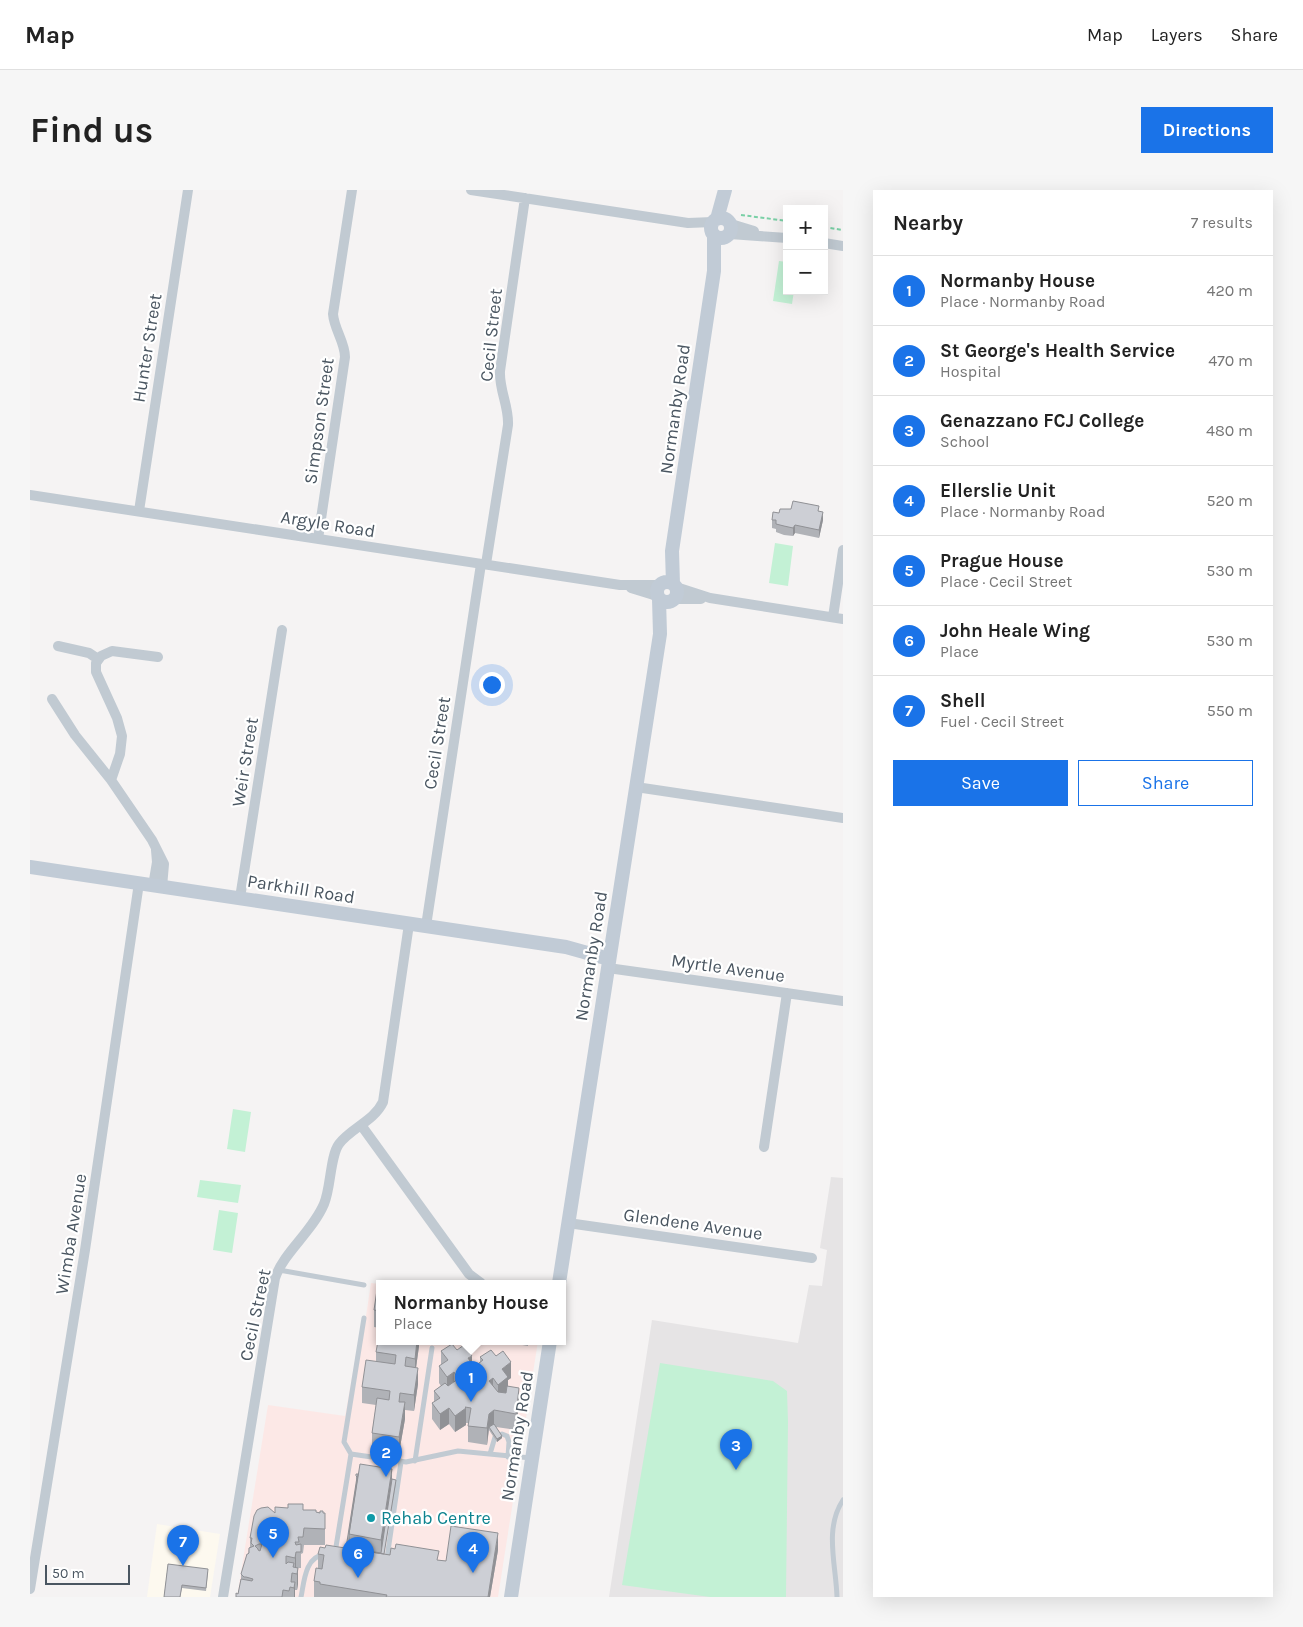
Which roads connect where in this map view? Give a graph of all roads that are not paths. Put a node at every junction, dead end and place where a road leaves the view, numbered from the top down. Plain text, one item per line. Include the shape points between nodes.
1 (188, 190) edge
2 (352, 190) edge
3 (472, 190) edge
4 (727, 190) edge
5 (525, 198) junction
6 (721, 228) junction
7 (783, 237) edge
8 (828, 244) edge
9 (843, 246) edge
10 (30, 495) edge
11 (139, 511) junction
12 (318, 539) junction
13 (843, 550) edge
14 (483, 564) junction
15 (666, 592) junction
16 (838, 618) edge
17 (282, 630) dead end
18 (58, 646) dead end
19 (158, 657) dead end
20 (98, 659) junction
21 (52, 699) dead end
22 (111, 780) junction
23 (636, 787) junction
24 (843, 818) edge
25 (30, 867) edge
26 (151, 885) junction
27 (240, 898) junction
28 (410, 924) junction
29 (426, 926) junction
30 (609, 958) junction
31 (788, 993) junction
32 (843, 1001) edge
33 (361, 1125) junction
34 (764, 1147) dead end
35 (568, 1223) junction
36 (812, 1258) dead end
37 (278, 1270) junction
38 (477, 1280) edge
39 (559, 1280) edge
40 (364, 1285) dead end
41 (364, 1318) dead end
42 (549, 1345) edge
43 (432, 1348) dead end
44 (351, 1454) junction
45 (490, 1454) junction
46 (508, 1457) junction
47 (533, 1458) junction
48 (414, 1461) junction
49 (401, 1462) junction
50 (843, 1500) edge
51 (387, 1558) edge
52 (30, 1589) edge
53 (223, 1597) edge
54 (301, 1597) edge
55 (511, 1597) edge
56 (837, 1597) edge

1 - 11 street, Hunter Street
2 - 12 street, Simpson Street via 333,314 345,357
3 - 5 street
4 - 6 street, Normanby Road
5 - 6 street
5 - 14 street, Cecil Street via 500,371 508,425
6 - 7 street
6 - 15 street, Normanby Road
8 - 9 street
10 - 11 street, Argyle Road
11 - 12 street, Argyle Road
12 - 14 street, Argyle Road
13 - 16 street
14 - 15 street, Argyle Road
14 - 29 street, Cecil Street
15 - 16 street, Argyle Road
15 - 23 street, Normanby Road
17 - 27 street, Weir Street
18 - 20 street via 89,653
19 - 20 street via 112,651
20 - 22 street via 96,672 122,736
21 - 22 street via 75,735
22 - 26 street, Wimba Avenue via 156,849 157,862
23 - 24 street
23 - 30 street, Normanby Road
25 - 26 street, Parkhill Road
26 - 27 street, Parkhill Road
26 - 52 street, Wimba Avenue via 84,1260
27 - 28 street, Parkhill Road
28 - 29 street, Parkhill Road
28 - 33 street, Cecil Street via 383,1102
29 - 30 street, Parkhill Road via 566,947
30 - 31 street, Myrtle Avenue
30 - 35 street, Normanby Road
31 - 32 street, Myrtle Avenue
31 - 34 street
33 - 37 street, Cecil Street via 338,1146 328,1194 319,1216
33 - 38 street
35 - 36 street, Glendene Avenue
35 - 39 street, Normanby Road
37 - 40 lane
37 - 53 street, Cecil Street
41 - 44 lane via 344,1442
42 - 47 street, Normanby Road
43 - 48 lane
44 - 49 lane
44 - 54 lane via 335,1555 318,1556 312,1561 306,1571
45 - 46 lane
45 - 46 lane via 495,1437 502,1434 508,1439
45 - 48 lane via 458,1451
46 - 47 lane
47 - 55 street, Normanby Road
48 - 49 lane
49 - 51 lane
50 - 56 lane via 832,1532

